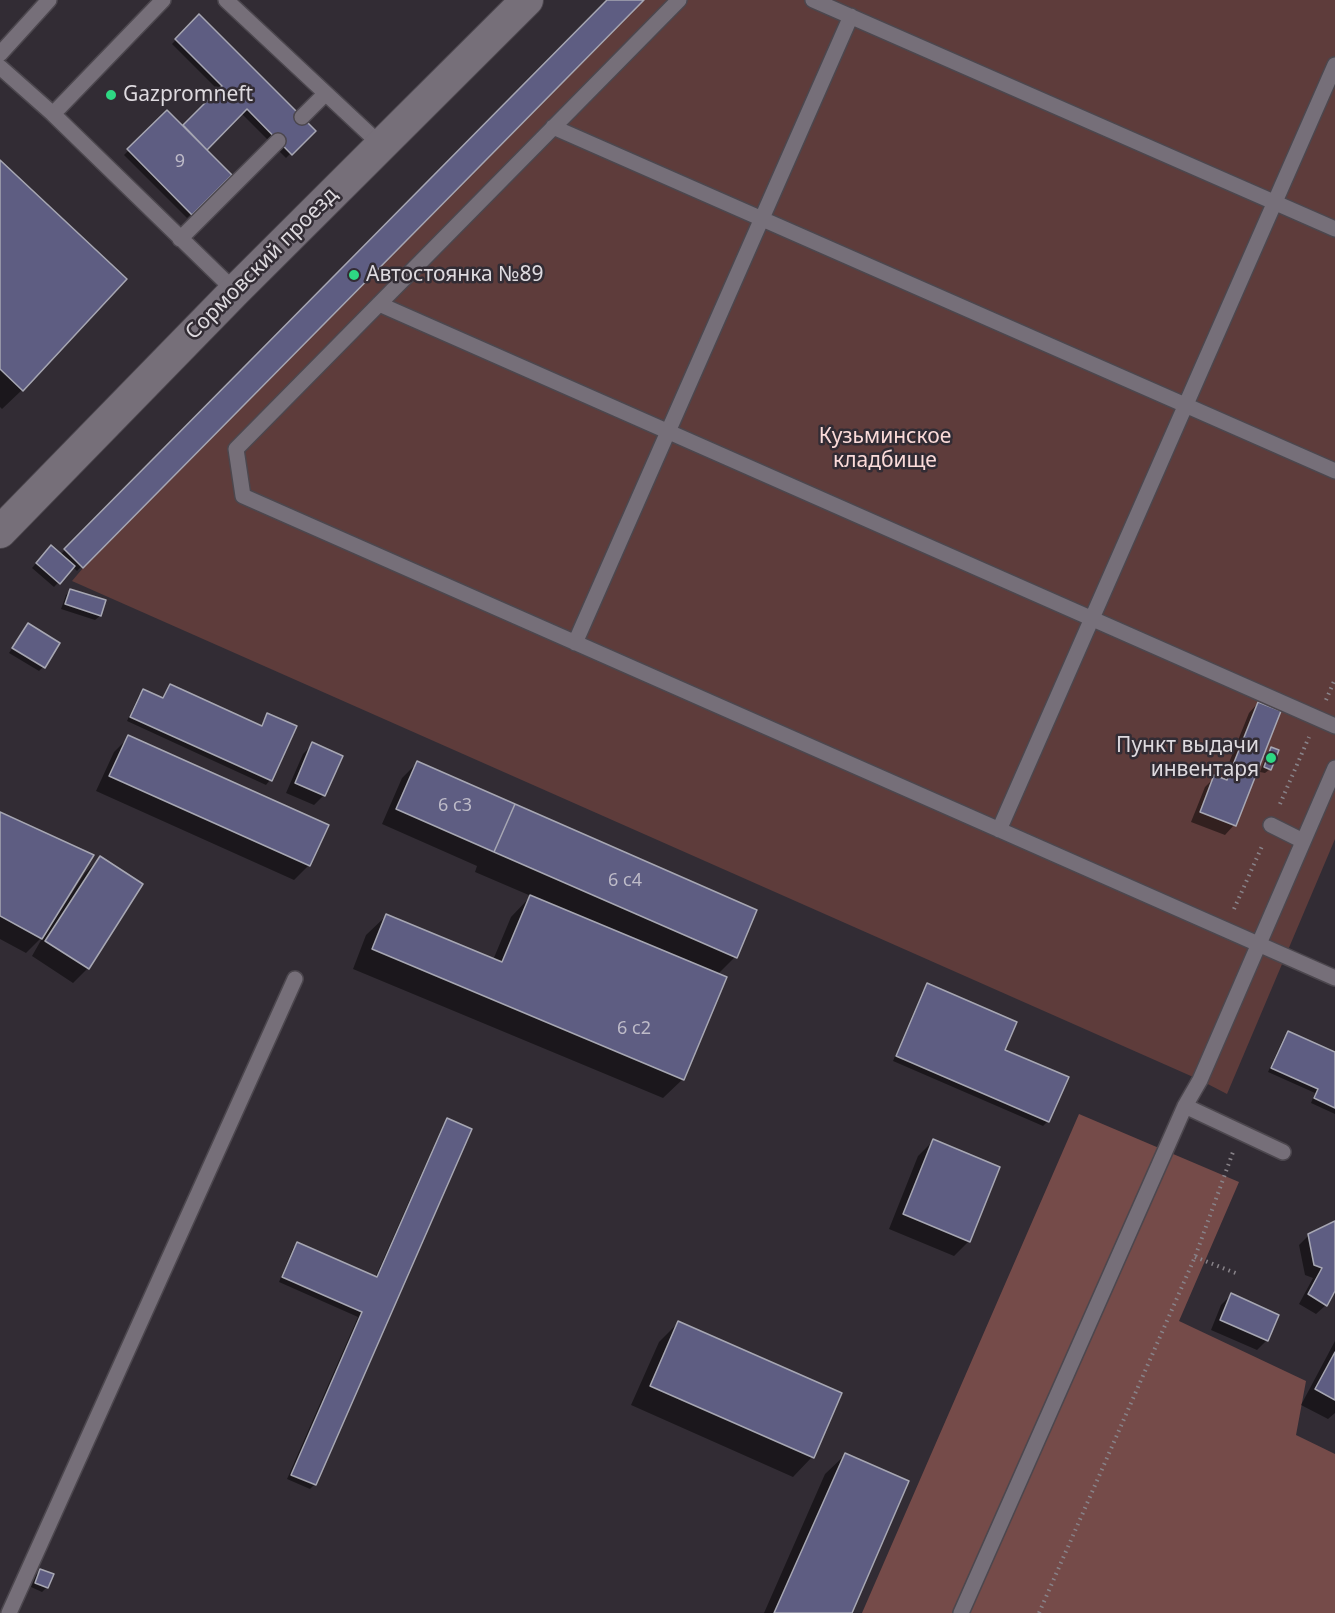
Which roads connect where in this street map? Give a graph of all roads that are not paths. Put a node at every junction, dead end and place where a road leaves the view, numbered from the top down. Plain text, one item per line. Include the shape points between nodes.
1 (49, 0) edge
2 (163, 0) edge
3 (226, 0) edge
4 (679, 0) edge
5 (813, 0) edge
6 (520, 3) edge
7 (851, 16) junction
8 (0, 54) edge
9 (1335, 65) edge
10 (0, 67) edge
11 (325, 94) junction
12 (53, 114) junction
13 (302, 117) dead end
14 (554, 127) junction
15 (278, 141) dead end
16 (381, 145) junction
17 (1274, 203) junction
18 (762, 218) junction
19 (1335, 229) edge
20 (180, 238) junction
21 (234, 291) junction
22 (380, 304) junction
23 (1186, 405) junction
24 (668, 432) junction
25 (1335, 471) edge
26 (0, 532) edge
27 (1092, 619) junction
28 (575, 643) junction
29 (1335, 726) edge
30 (1335, 768) edge
31 (1271, 825) dead end
32 (999, 830) junction
33 (1303, 841) junction
34 (1260, 945) junction
35 (1335, 978) edge
36 (295, 979) dead end
37 (1185, 1106) junction
38 (1283, 1152) dead end
39 (9, 1613) edge
40 (961, 1613) edge

1 - 8 lane
2 - 12 lane
3 - 11 lane
4 - 14 lane
5 - 7 lane
6 - 16 street, Сормовский проезд
7 - 17 lane
7 - 18 lane
9 - 17 lane
10 - 12 lane
11 - 13 lane
11 - 16 lane
12 - 20 lane
14 - 18 lane
14 - 22 lane
15 - 20 lane
16 - 21 street, Сормовский проезд
17 - 19 lane
17 - 23 lane
18 - 23 lane
18 - 24 lane
20 - 21 lane
21 - 26 street, Сормовский проезд
22 - 24 lane
22 - 28 lane via 236,449 243,496
23 - 25 lane
23 - 27 lane
24 - 27 lane
24 - 28 lane
27 - 29 lane
27 - 32 lane
28 - 32 lane
30 - 33 lane
31 - 33 lane
32 - 34 lane
33 - 34 lane
34 - 35 lane
34 - 37 lane
36 - 39 lane
37 - 38 lane
37 - 40 lane

